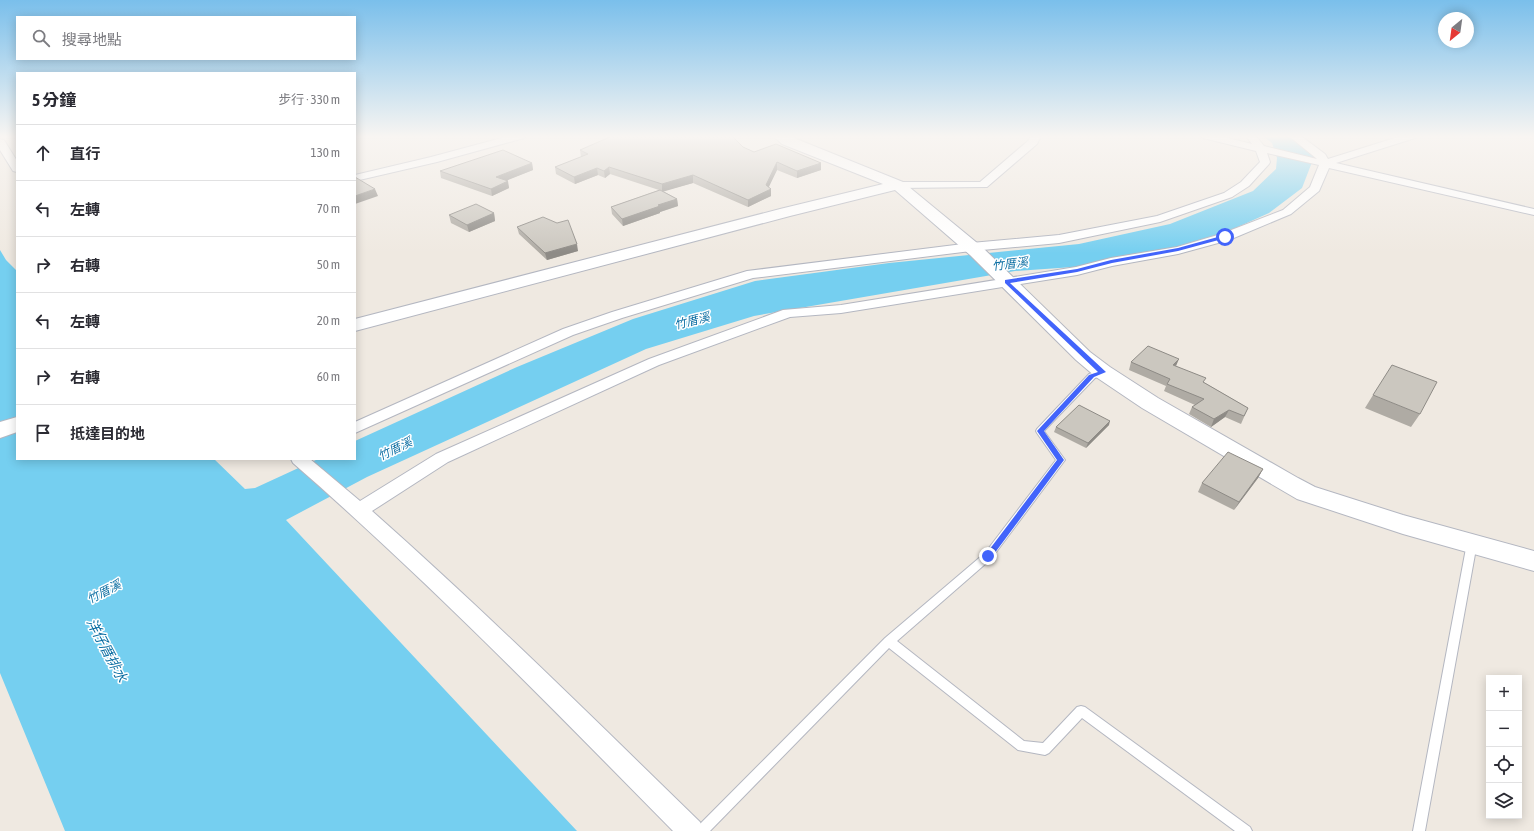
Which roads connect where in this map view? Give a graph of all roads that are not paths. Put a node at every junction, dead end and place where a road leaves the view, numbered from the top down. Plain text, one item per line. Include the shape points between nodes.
1 (369, 175) edge
2 (874, 175) edge
3 (996, 175) edge
4 (1253, 175) edge
5 (1320, 175) edge
6 (1375, 175) edge
7 (356, 178) edge
8 (898, 185) junction
9 (1534, 212) edge
10 (974, 249) junction
11 (1006, 282) junction
12 (356, 325) edge
13 (1103, 372) junction
14 (16, 424) edge
15 (356, 428) edge
16 (0, 430) edge
17 (300, 460) edge
18 (360, 510) junction
19 (1472, 542) junction
20 (1534, 560) edge
21 (889, 641) junction
22 (690, 831) edge
23 (701, 831) edge
24 (1246, 831) edge
25 (1420, 831) edge

1 - 7 street
2 - 8 street
3 - 8 street via 984,185
4 - 10 street via 1228,196 1160,219 1059,238
5 - 11 street via 1315,189 1287,212 1225,237 1178,250 1077,271
6 - 9 street
8 - 10 street
8 - 12 street
10 - 11 street
10 - 15 street via 752,274 568,332
11 - 13 street
11 - 18 street via 841,309 788,313 751,326 654,362 442,458
13 - 19 street via 1150,403 1306,493 1403,524
13 - 21 lane via 1092,376 1040,431 1060,460 988,556
14 - 16 street
17 - 18 street
18 - 22 street via 534,675
19 - 20 street
19 - 25 lane
21 - 23 lane
21 - 24 lane via 1022,746 1045,749 1081,711

